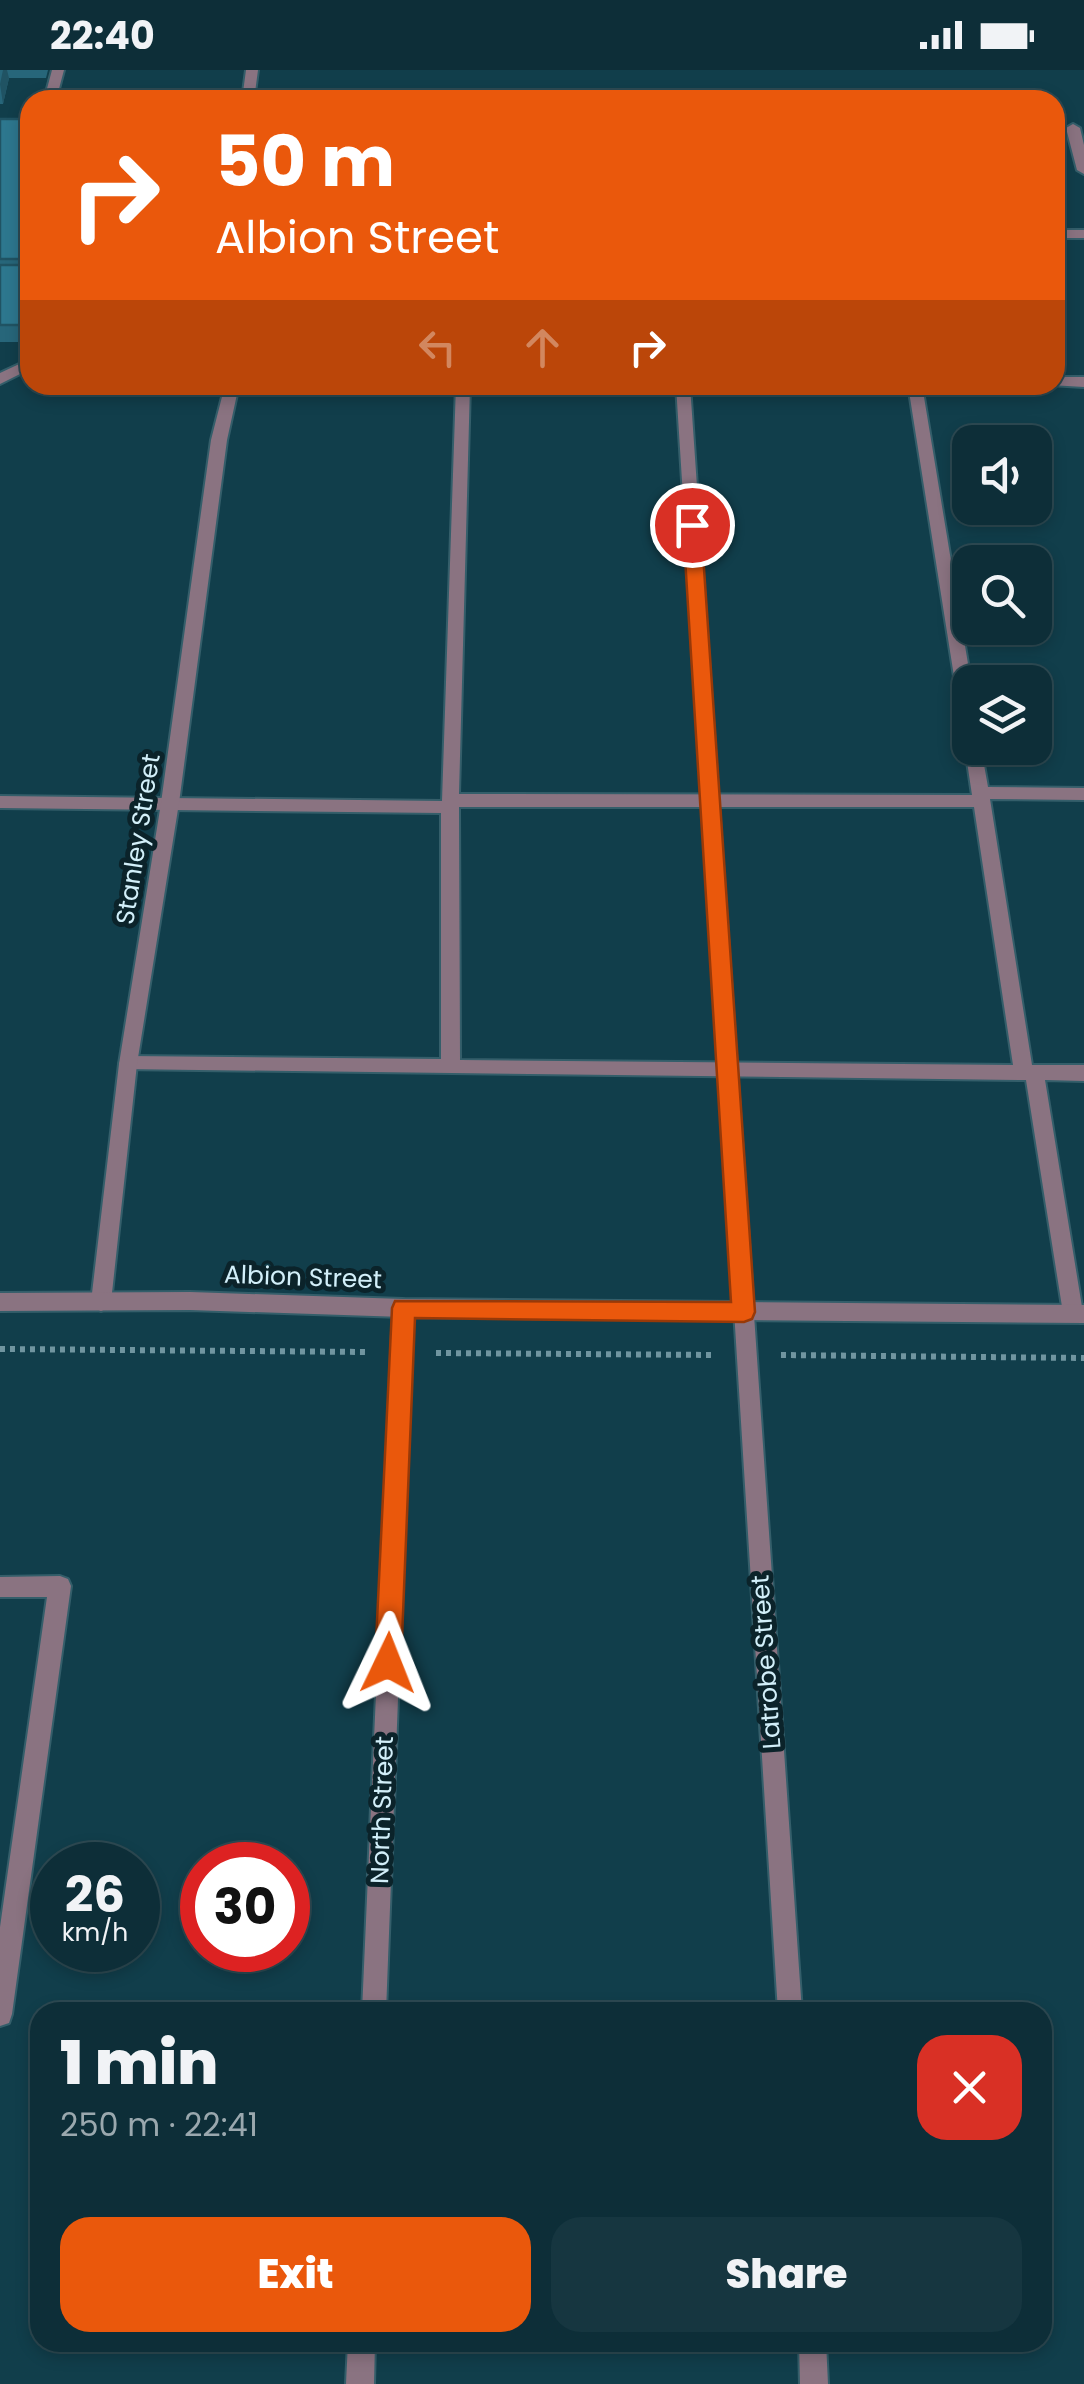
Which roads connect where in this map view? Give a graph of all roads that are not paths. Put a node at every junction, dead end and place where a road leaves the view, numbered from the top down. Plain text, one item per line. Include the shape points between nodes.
1 (1079, 128) edge
2 (1084, 170) edge
3 (230, 395) edge
4 (463, 395) edge
5 (684, 395) edge
6 (917, 395) edge
7 (960, 665) edge
8 (976, 765) edge
9 (1084, 794) edge
10 (981, 797) junction
11 (0, 802) edge
12 (710, 802) junction
13 (170, 803) junction
14 (450, 803) junction
15 (128, 1064) junction
16 (451, 1067) junction
17 (726, 1070) junction
18 (1029, 1073) junction
19 (1084, 1073) edge
20 (0, 1302) edge
21 (101, 1302) junction
22 (403, 1308) junction
23 (744, 1312) junction
24 (1079, 1314) edge
25 (0, 1587) edge
26 (374, 2002) edge
27 (789, 2002) edge
28 (0, 2014) edge
29 (362, 2352) edge
30 (812, 2352) edge
31 (360, 2384) edge
32 (814, 2384) edge

1 - 2 street
3 - 13 street, Stanley Street
4 - 14 street
5 - 12 street, Latrobe Street
6 - 7 street
8 - 10 street
9 - 10 street
10 - 12 street
10 - 18 street
11 - 13 street
12 - 14 street
12 - 17 street, Latrobe Street
13 - 14 street
13 - 15 street, Stanley Street
14 - 16 street
15 - 16 street
15 - 21 street, Stanley Street
16 - 17 street
17 - 18 street
17 - 23 street, Latrobe Street
18 - 19 street
18 - 24 street
20 - 21 street, Albion Street
21 - 22 street, Albion Street
22 - 23 street, Albion Street
22 - 26 street, North Street
23 - 24 street, Albion Street
23 - 27 street, Latrobe Street
25 - 28 street via 60,1586
29 - 31 street
30 - 32 street

